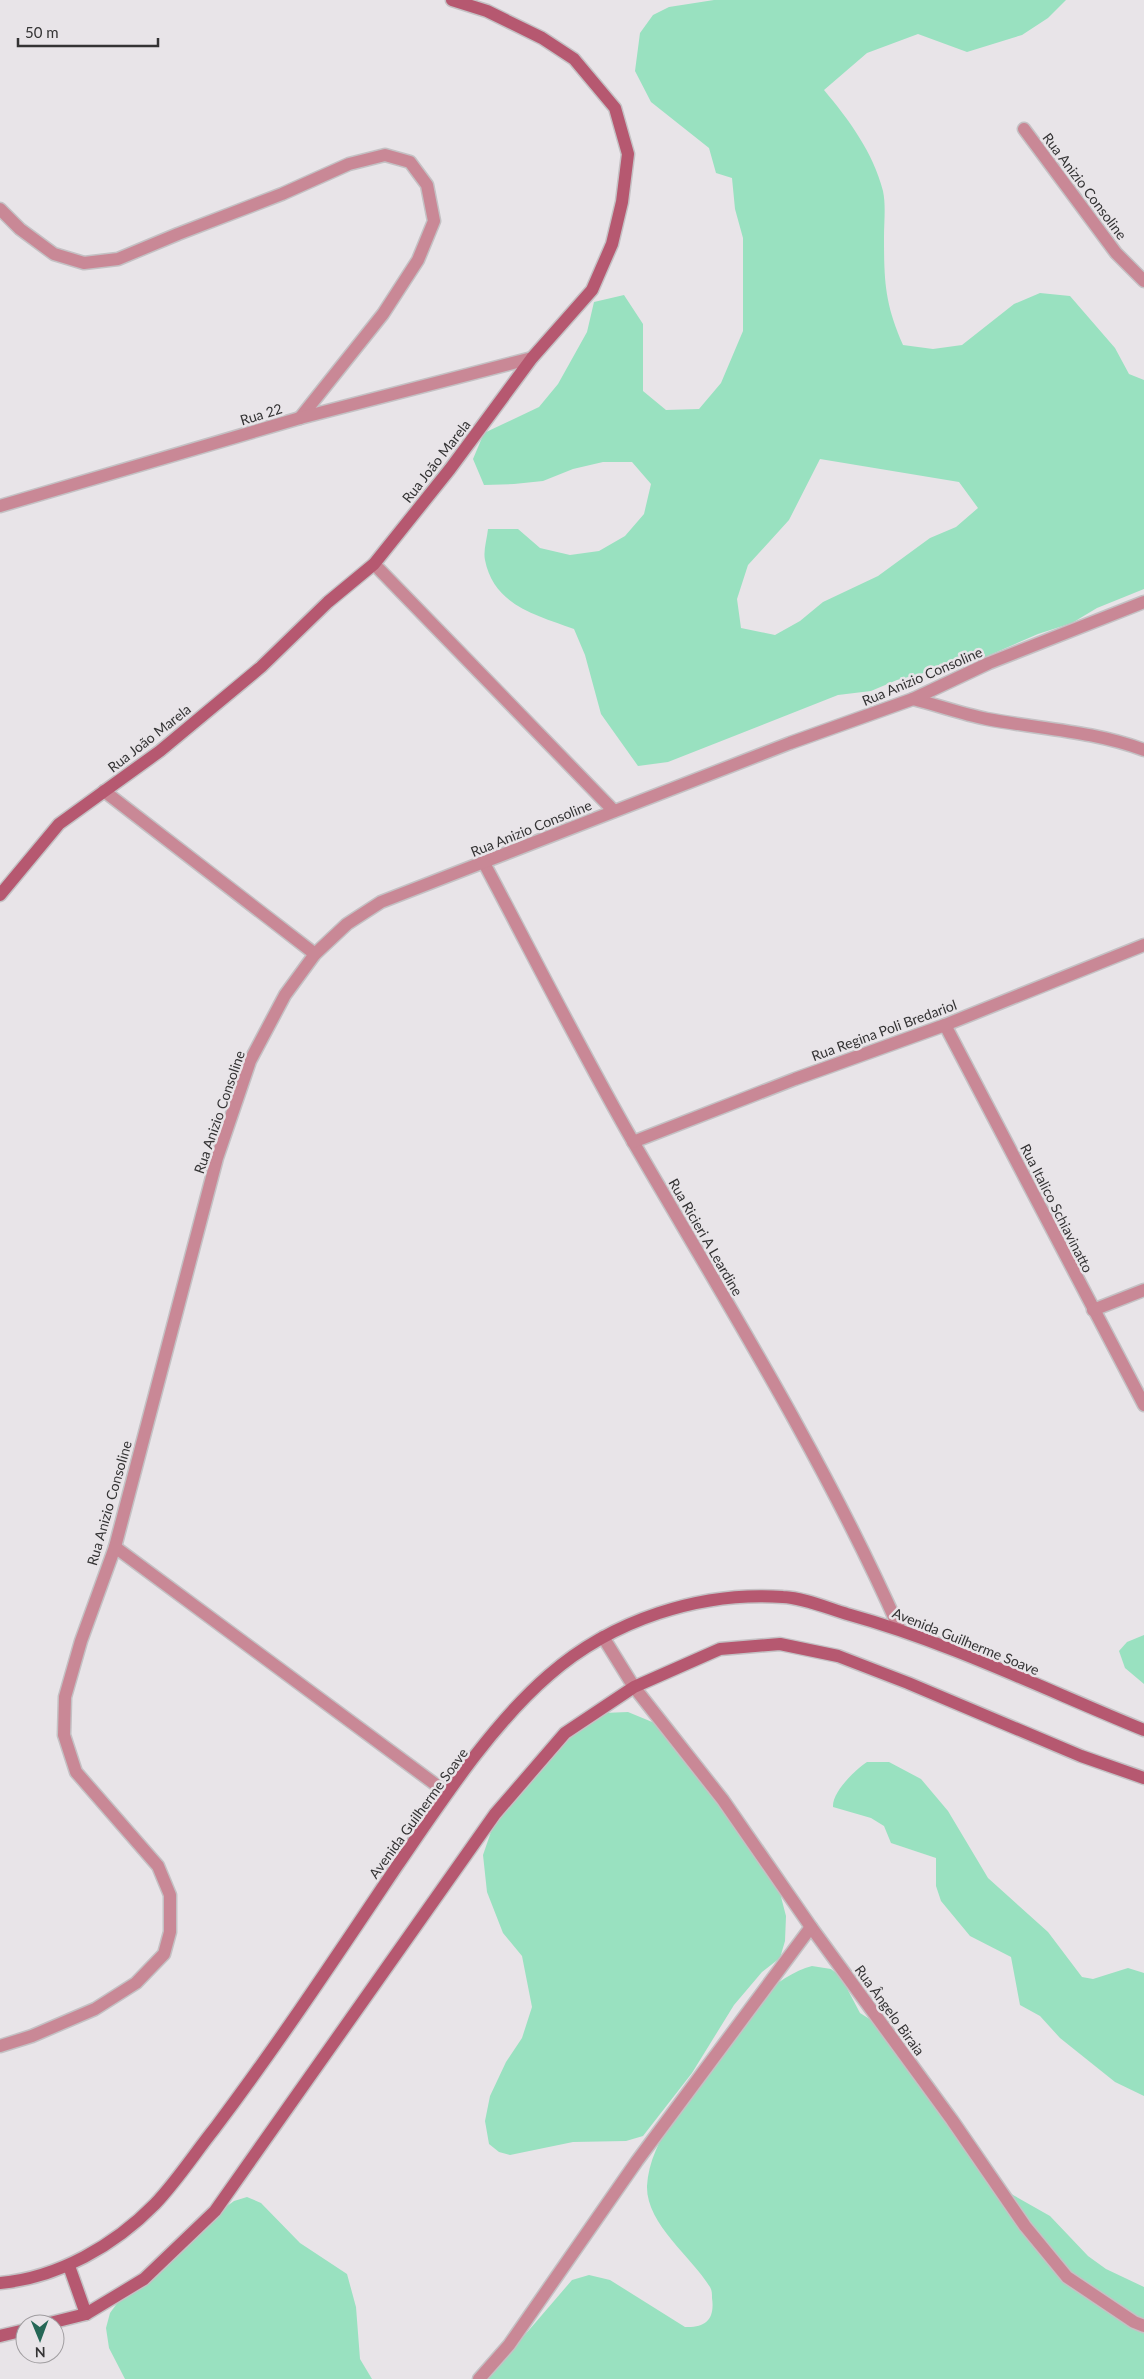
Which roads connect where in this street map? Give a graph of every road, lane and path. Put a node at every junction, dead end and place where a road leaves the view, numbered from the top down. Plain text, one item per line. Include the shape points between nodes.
1 (452, 0) edge
2 (1024, 129) dead end
3 (0, 209) edge
4 (1144, 281) edge
5 (532, 358) junction
6 (300, 418) junction
7 (0, 506) edge
8 (374, 564) junction
9 (1144, 602) edge
10 (913, 699) junction
11 (1144, 750) edge
12 (104, 791) junction
13 (614, 811) junction
14 (484, 863) junction
15 (0, 895) edge
16 (1144, 945) edge
17 (315, 954) junction
18 (945, 1025) junction
19 (633, 1142) junction
20 (1144, 1290) edge
21 (1093, 1310) junction
22 (1144, 1405) edge
23 (115, 1547) junction
24 (899, 1628) junction
25 (603, 1637) junction
26 (634, 1688) junction
27 (1144, 1730) edge
28 (1144, 1778) edge
29 (447, 1793) junction
30 (811, 1926) junction
31 (0, 2046) edge
32 (69, 2266) junction
33 (0, 2283) edge
34 (1144, 2313) edge
35 (86, 2314) junction
36 (65, 2319) edge
37 (1139, 2324) edge
38 (15, 2332) edge
39 (0, 2336) edge
40 (479, 2379) edge

1 - 5 street, Rua João Marela via 487,11 542,38 574,59 615,108 628,154 612,244 592,290
2 - 4 street, Rua Anizio Consoline via 1116,253
3 - 6 street via 54,254 84,263 118,259 224,218 348,164 385,155 410,162 428,185 434,221 418,260 383,314
5 - 6 street, Rua 22
5 - 8 street, Rua João Marela
6 - 7 street, Rua 22
8 - 12 street, Rua João Marela via 246,679 160,751
8 - 13 street
9 - 10 street, Rua Anizio Consoline via 989,663
10 - 11 street via 984,718 1119,741
10 - 13 street, Rua Anizio Consoline
12 - 15 street, Rua João Marela via 59,824
12 - 17 street
13 - 14 street, Rua Anizio Consoline
14 - 17 street, Rua Anizio Consoline via 381,902 347,924
14 - 19 street, Rua Ricieri A Leardine
16 - 18 street, Rua Regina Poli Bredariol
17 - 23 street, Rua Anizio Consoline via 285,995 250,1061 217,1158
18 - 19 street, Rua Regina Poli Bredariol
18 - 21 street, Rua Italico Schiavinatto
19 - 24 street, Rua Ricieri A Leardine via 757,1354 865,1552
20 - 21 street
21 - 22 street, Rua Italico Schiavinatto
23 - 29 street
23 - 31 street, Rua Anizio Consoline via 81,1640 65,1697 64,1735 76,1772 158,1866 170,1894 170,1932 164,1954 136,1983 95,2009
24 - 25 street, Avenida Guilherme Soave via 786,1596 712,1598 644,1618
24 - 27 street, Avenida Guilherme Soave
25 - 26 street, Rua Ângelo Biraia
25 - 29 street, Avenida Guilherme Soave via 550,1674 509,1716
26 - 28 street via 720,1649 780,1644 847,1660 1081,1756
26 - 30 street, Rua Ângelo Biraia via 723,1800
26 - 35 street via 565,1733 495,1814 215,2211 144,2279
29 - 32 street, Avenida Guilherme Soave via 235,2101 156,2202 127,2229
30 - 37 street, Rua Ângelo Biraia via 1025,2226 1066,2278
30 - 40 street via 637,2161 509,2345
32 - 33 street, Avenida Guilherme Soave via 20,2281
32 - 35 street
34 - 37 street
35 - 36 street
38 - 39 street

